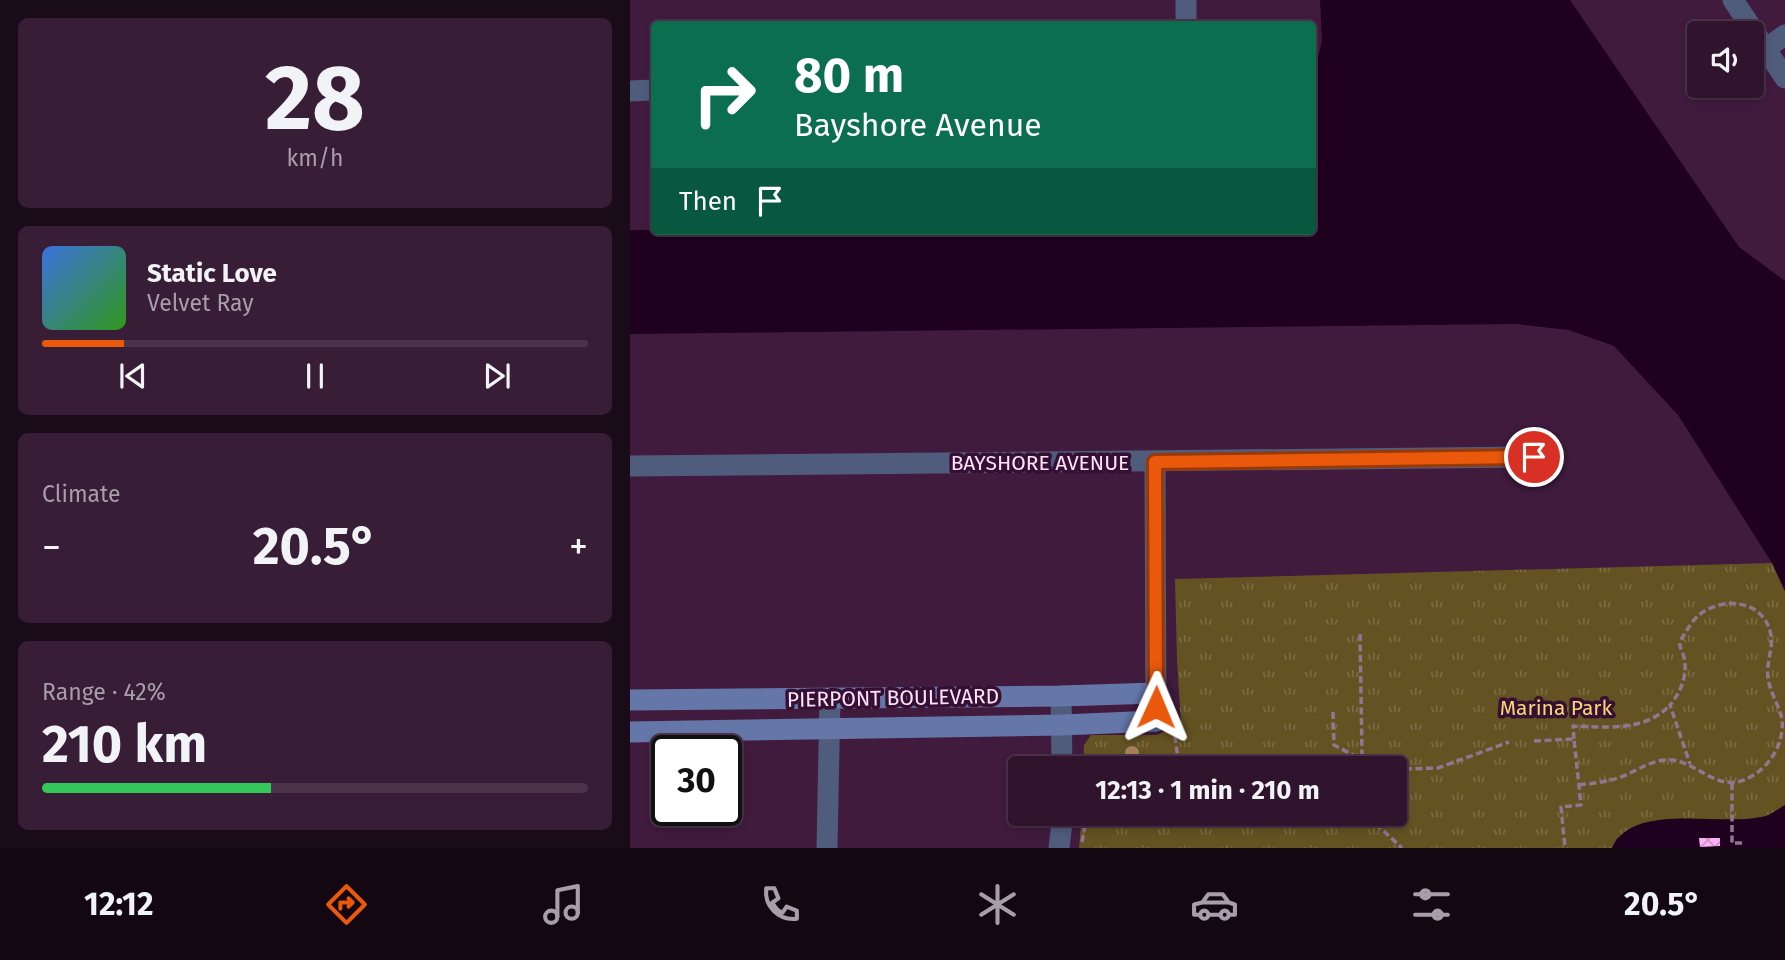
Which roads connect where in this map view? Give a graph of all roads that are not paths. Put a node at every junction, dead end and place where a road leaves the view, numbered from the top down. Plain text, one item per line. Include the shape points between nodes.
1 (1186, 0) edge
2 (1733, 0) edge
3 (1186, 21) edge
4 (1785, 35) edge
5 (1765, 49) junction
6 (1785, 78) edge
7 (651, 90) edge
8 (630, 91) edge
9 (1534, 457) dead end
10 (1155, 462) junction
11 (630, 466) edge
12 (1156, 692) junction
13 (1061, 696) junction
14 (830, 698) junction
15 (630, 700) edge
16 (1062, 725) junction
17 (829, 730) junction
18 (630, 732) edge
19 (1062, 756) edge
20 (1062, 826) edge
21 (827, 848) edge
22 (1059, 848) edge

1 - 3 street
2 - 5 street
4 - 5 street
5 - 6 street
7 - 8 street
9 - 10 street, BAYSHORE AVENUE
10 - 11 street, BAYSHORE AVENUE
10 - 12 street
12 - 13 street, PIERPONT BOULEVARD
12 - 16 street, PIERPONT BOULEVARD via 1156,721
13 - 14 street, PIERPONT BOULEVARD
13 - 16 street
14 - 15 street, PIERPONT BOULEVARD
14 - 17 street
16 - 17 street, PIERPONT BOULEVARD
16 - 19 street
17 - 18 street, PIERPONT BOULEVARD
17 - 21 street
20 - 22 street

